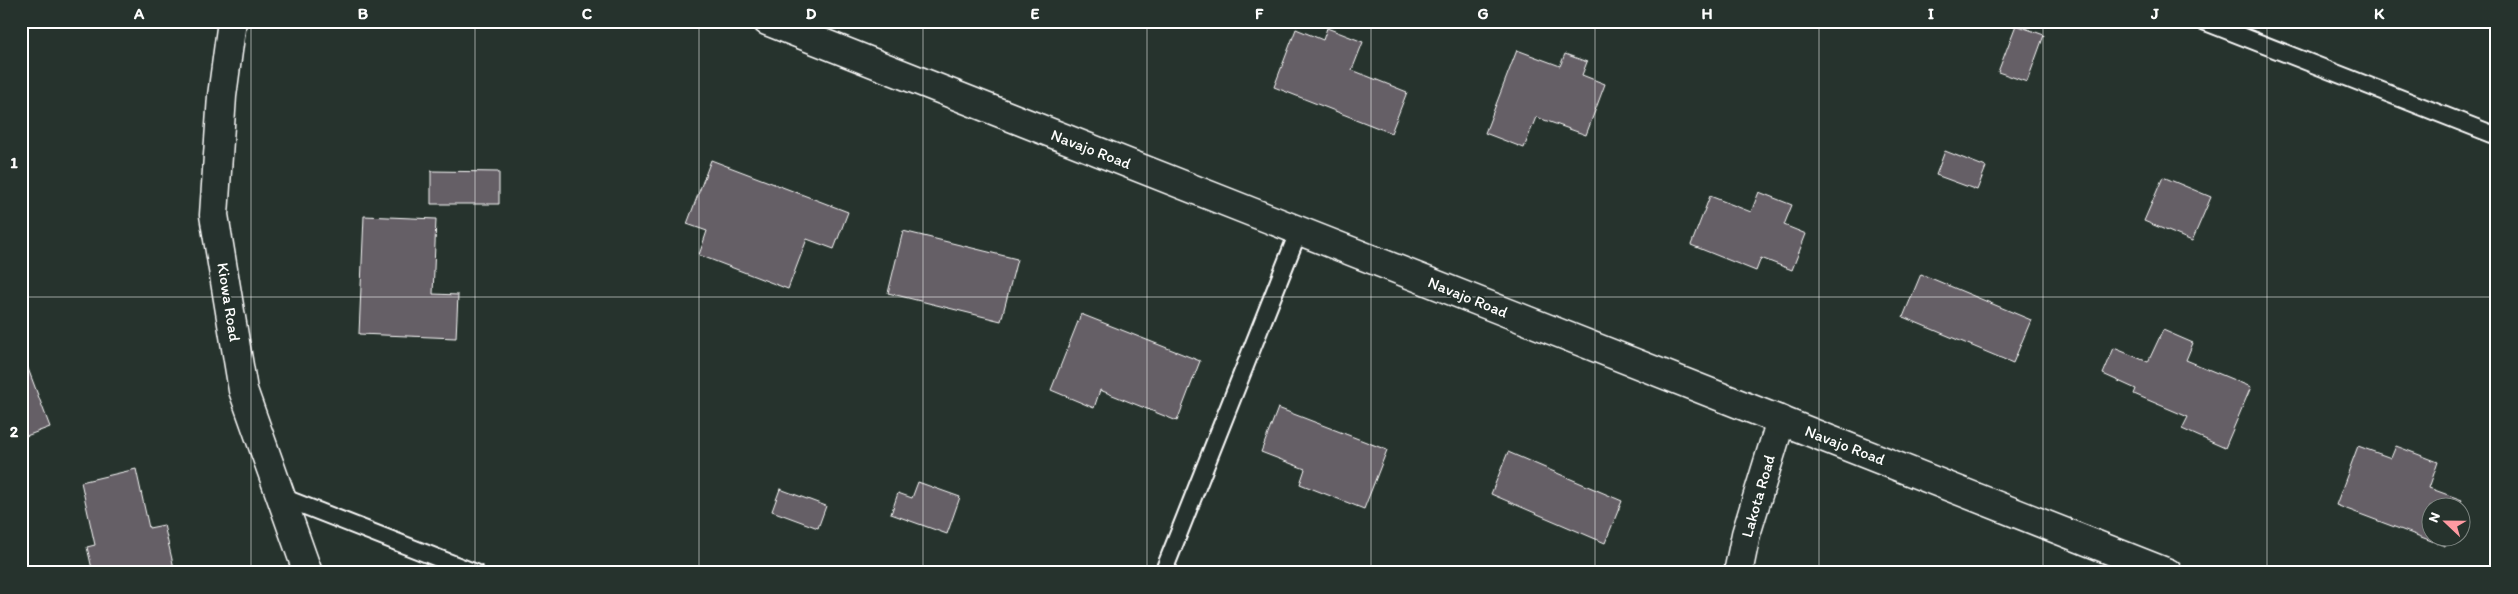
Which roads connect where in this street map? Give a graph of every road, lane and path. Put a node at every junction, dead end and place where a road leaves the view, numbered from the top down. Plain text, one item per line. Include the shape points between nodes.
1 (232, 21) edge
2 (768, 21) edge
3 (2203, 21) edge
4 (2497, 136) edge
5 (1299, 230) junction
6 (1781, 420) junction
7 (282, 497) junction
8 (308, 573) edge
9 (476, 573) edge
10 (1163, 573) edge
11 (1738, 573) edge
12 (2168, 573) edge

1 - 7 main road, Kiowa Road via 222,96 214,215 243,390
2 - 5 main road, Navajo Road
3 - 4 lane
5 - 6 main road, Navajo Road
5 - 10 lane
6 - 11 main road, Lakota Road via 1746,534
6 - 12 main road, Navajo Road
7 - 8 main road, Kiowa Road
7 - 9 lane

